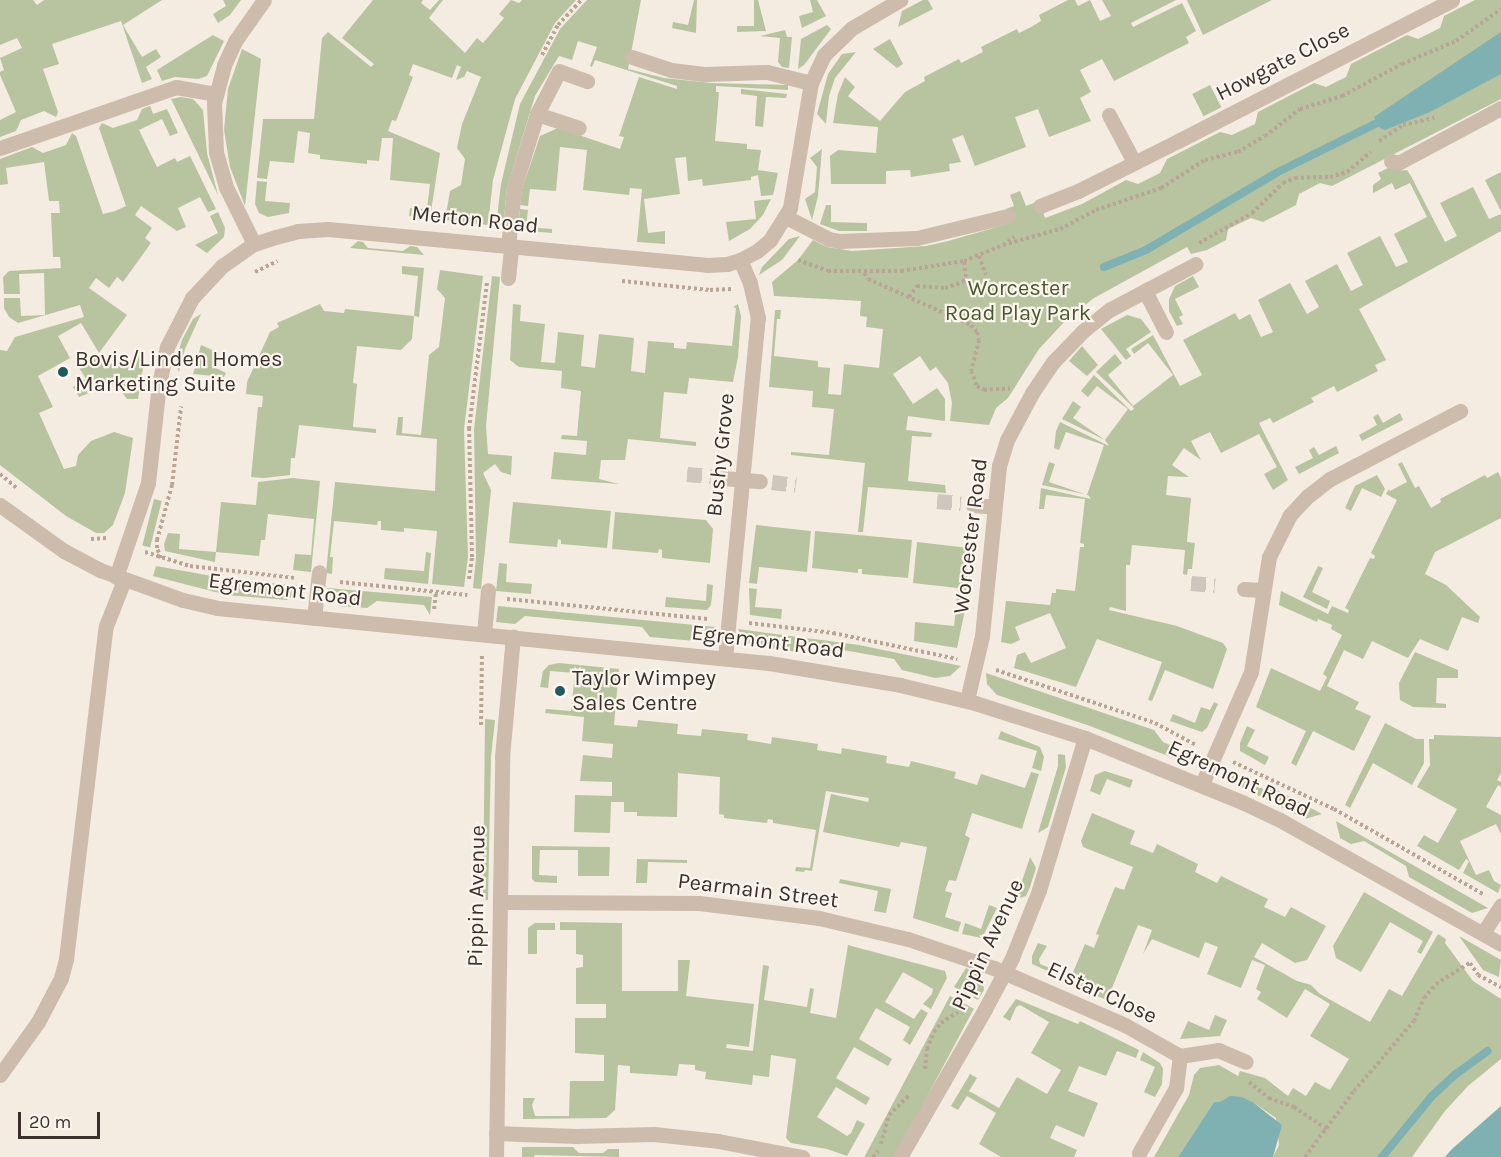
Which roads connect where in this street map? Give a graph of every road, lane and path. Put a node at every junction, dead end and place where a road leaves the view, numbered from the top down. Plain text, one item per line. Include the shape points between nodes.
1 (264, 0) edge
2 (900, 0) edge
3 (1452, 0) edge
4 (1501, 9) edge
5 (632, 57) dead end
6 (586, 81) dead end
7 (811, 83) junction
8 (216, 94) junction
9 (1501, 108) edge
10 (537, 114) junction
11 (1109, 115) dead end
12 (1442, 116) dead end
13 (579, 128) dead end
14 (0, 148) edge
15 (1391, 161) dead end
16 (1134, 162) junction
17 (1040, 206) dead end
18 (1008, 216) dead end
19 (786, 217) junction
20 (254, 244) junction
21 (1197, 244) dead end
22 (1004, 245) dead end
23 (510, 247) junction
24 (979, 256) dead end
25 (287, 258) dead end
26 (740, 260) junction
27 (964, 261) dead end
28 (1196, 264) dead end
29 (863, 272) dead end
30 (986, 275) dead end
31 (487, 276) dead end
32 (247, 277) dead end
33 (508, 278) dead end
34 (613, 280) dead end
35 (750, 283) junction
36 (1029, 287) dead end
37 (1036, 291) dead end
38 (1145, 291) junction
39 (909, 297) junction
40 (1166, 332) dead end
41 (1018, 388) dead end
42 (182, 397) dead end
43 (1460, 411) dead end
44 (0, 474) edge
45 (723, 478) tunnel mouth
46 (742, 480) junction
47 (760, 481) tunnel mouth
48 (21, 491) dead end
49 (0, 505) edge
50 (973, 505) tunnel mouth
51 (994, 507) junction
52 (82, 534) dead end
53 (125, 545) junction
54 (161, 559) junction
55 (318, 576) junction
56 (120, 579) junction
57 (468, 588) dead end
58 (1244, 589) dead end
59 (488, 590) dead end
60 (1262, 590) junction
61 (468, 595) dead end
62 (314, 618) junction
63 (484, 634) junction
64 (513, 637) junction
65 (725, 658) junction
66 (967, 700) junction
67 (1085, 738) junction
68 (1202, 784) junction
69 (1334, 809) dead end
70 (500, 902) junction
71 (1497, 902) edge
72 (1483, 933) junction
73 (1501, 944) edge
74 (1004, 973) junction
75 (1501, 987) edge
76 (962, 1009) dead end
77 (1180, 1056) junction
78 (1246, 1062) dead end
79 (924, 1074) dead end
80 (0, 1076) edge
81 (1245, 1078) dead end
82 (914, 1091) dead end
83 (1327, 1129) junction
84 (496, 1133) junction
85 (1139, 1154) dead end
86 (496, 1157) edge
87 (802, 1157) edge
88 (873, 1157) edge
89 (900, 1157) edge
90 (1305, 1157) edge

1 - 8 street via 235,41
2 - 7 street, Merton Road via 846,32 824,55
3 - 16 street, Howgate Close
4 - 22 path via 1456,41 1342,96 1300,110 1238,152 1205,160 1161,188 1096,210 1060,229
5 - 7 street via 671,70 706,74 767,72
6 - 10 street via 559,71
7 - 19 street, Merton Road via 795,186
8 - 14 street via 176,87
8 - 20 street via 216,151 226,188
9 - 15 street via 1398,163
10 - 13 street
10 - 23 street via 514,188
11 - 16 street
12 - 21 path via 1417,120 1392,131 1347,172 1283,183 1252,213
16 - 17 street, Howgate Close
18 - 19 street via 917,238 860,241 829,239
19 - 26 street, Merton Road via 770,240
20 - 23 street, Merton Road via 298,231 328,229
20 - 53 street, Merton Road via 203,285 173,332 159,384 148,483
23 - 26 street, Merton Road via 707,265
23 - 33 street
24 - 30 path
25 - 32 path
26 - 35 street, Bushy Grove
27 - 39 path via 963,282 945,288 917,286
28 - 38 street, Worcester Road
29 - 39 path via 868,279
31 - 57 path via 469,429 472,557
34 - 35 path via 723,290
35 - 46 street, Bushy Grove via 758,318
36 - 37 path
38 - 40 street
38 - 51 street, Worcester Road via 1109,310 1083,331 1032,393 1002,453
39 - 41 path via 971,325 978,332 971,371 977,386 984,390
42 - 54 path via 172,485 157,540
43 - 60 street via 1340,473 1308,496 1278,536
44 - 48 path
45 - 46 street
46 - 47 street
46 - 65 street, Bushy Grove
49 - 56 street, Egremont Road via 64,551
50 - 51 street
51 - 66 street, Worcester Road via 982,636
52 - 53 path
53 - 54 path
53 - 56 street, Merton Road
54 - 55 path via 235,572
55 - 61 path
55 - 62 street
56 - 62 street, Egremont Road via 217,608
56 - 80 street, Merton Road via 106,626 66,959 61,978 38,1022
58 - 60 street
59 - 63 street
60 - 68 street via 1251,672
62 - 63 street, Egremont Road
63 - 64 street, Egremont Road
64 - 65 street, Egremont Road
64 - 70 street, Pippin Avenue via 502,757
65 - 66 street, Egremont Road via 842,674
66 - 67 street, Egremont Road
67 - 68 street, Egremont Road
67 - 74 street, Pippin Avenue via 1039,890
68 - 72 street, Egremont Road via 1280,820
69 - 71 path
70 - 74 street, Pearmain Street via 667,902 759,909 908,939
70 - 84 street, Pippin Avenue
71 - 72 street
72 - 73 street, Egremont Road
74 - 77 street, Elstar Close via 1125,1025
74 - 89 street, Pippin Avenue
75 - 83 path via 1478,975 1470,963 1436,984 1424,998 1414,1021
76 - 79 path via 934,1032 927,1048
77 - 78 street via 1218,1050
77 - 85 street via 1176,1088
81 - 83 path via 1269,1098 1294,1107
82 - 88 path via 889,1115
83 - 90 path
84 - 86 street, Pippin Avenue
84 - 87 street via 654,1134

